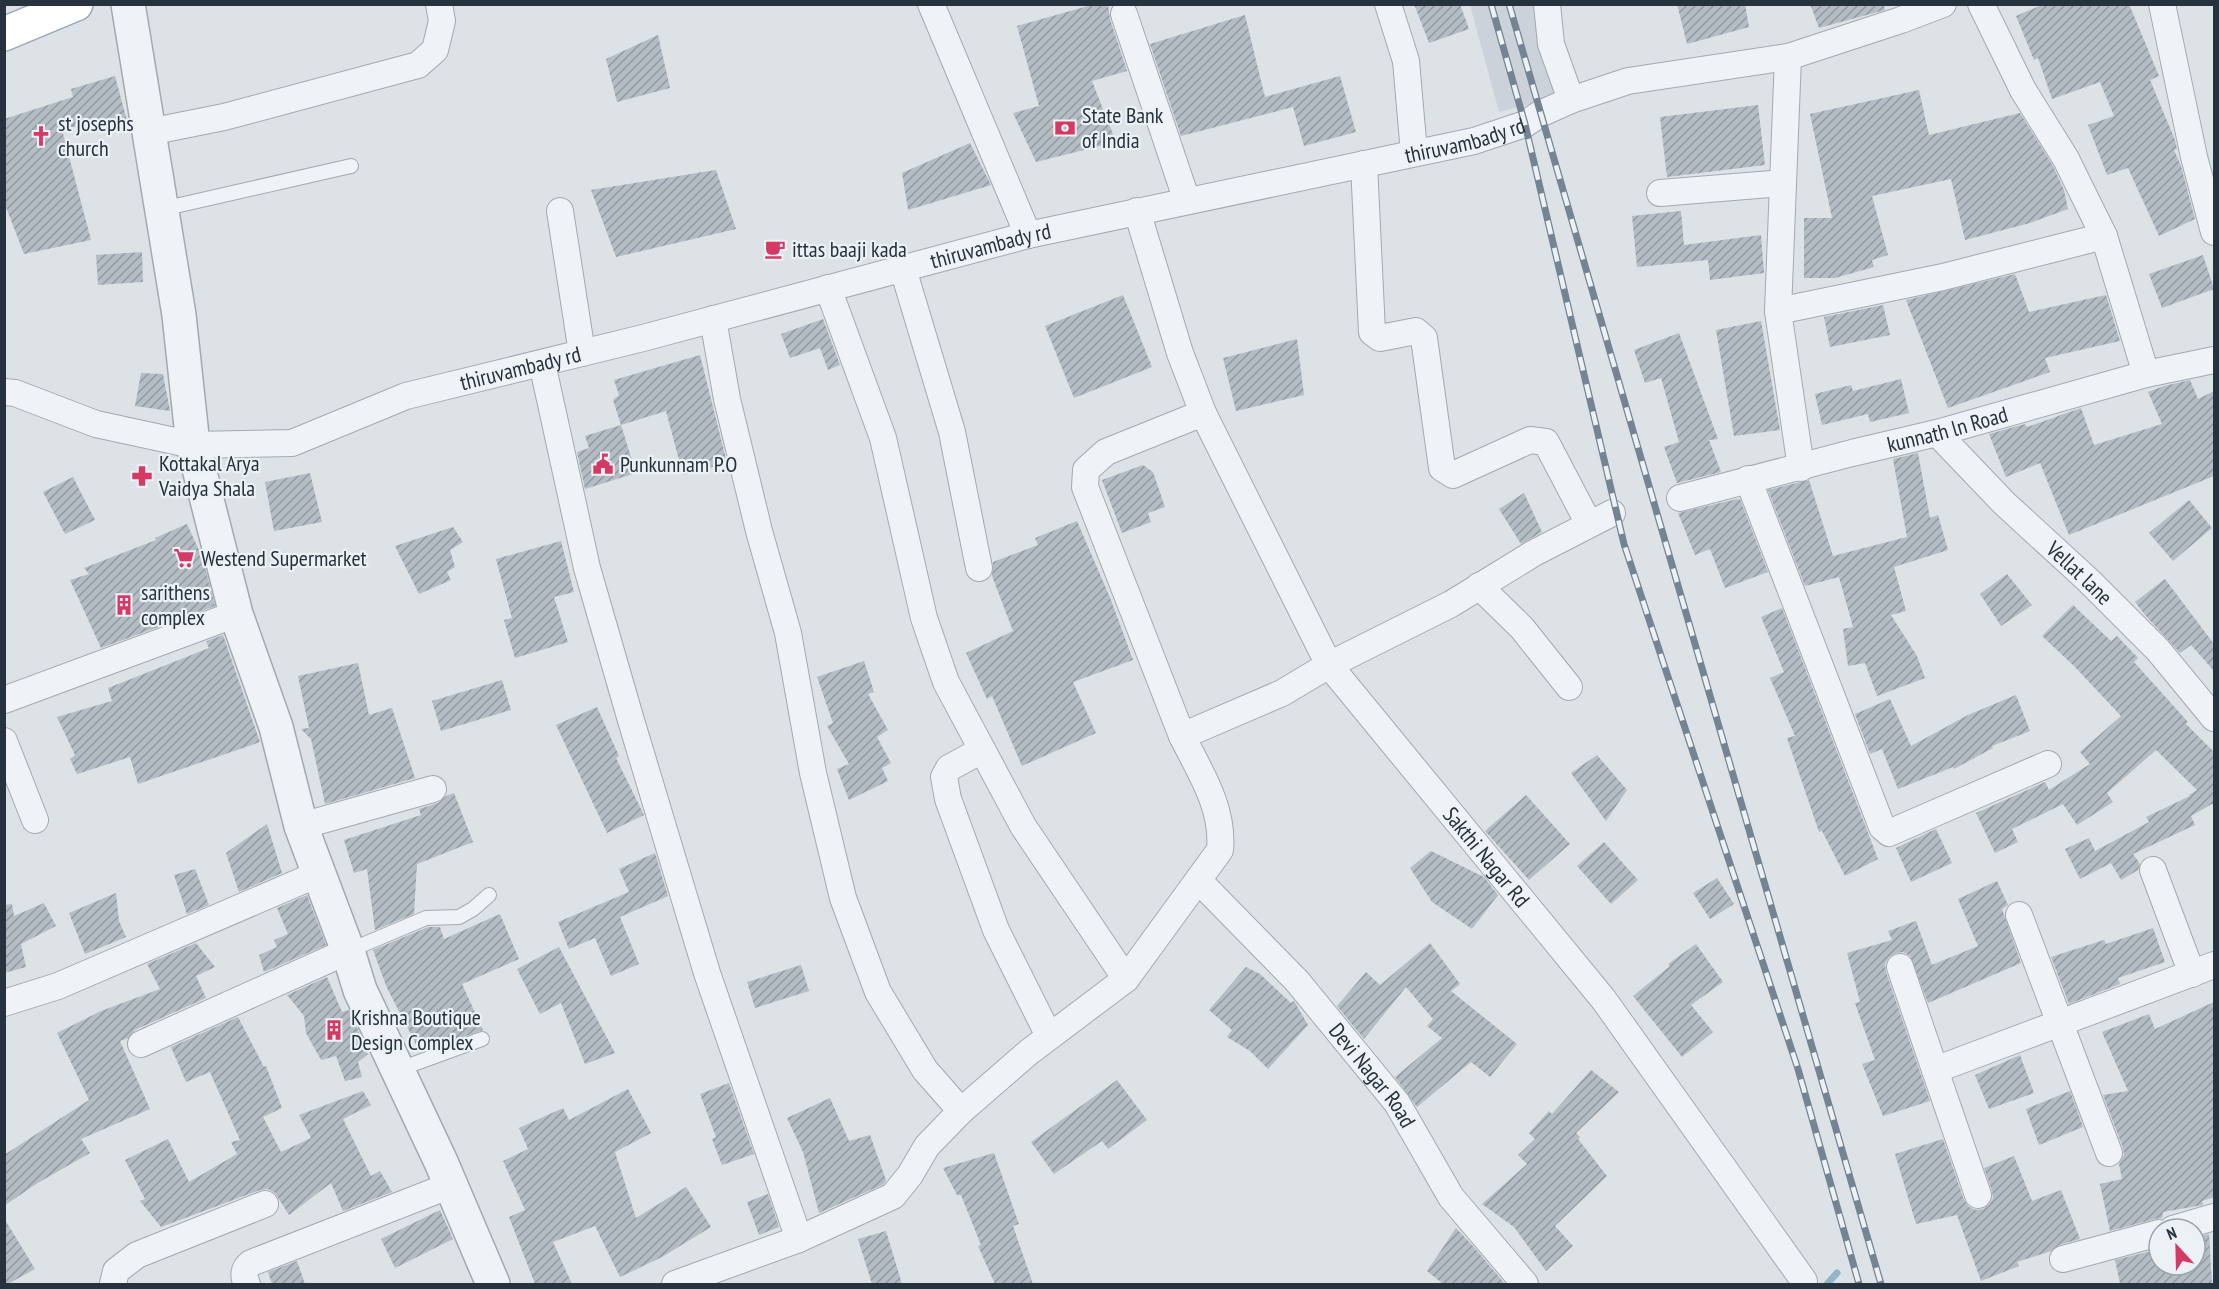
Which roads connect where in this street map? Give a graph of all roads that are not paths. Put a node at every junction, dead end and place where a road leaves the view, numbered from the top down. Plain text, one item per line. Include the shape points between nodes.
1 (76, 4) edge
2 (128, 4) edge
3 (439, 4) edge
4 (931, 4) edge
5 (1388, 4) edge
6 (1547, 4) edge
7 (1943, 4) edge
8 (1981, 4) edge
9 (2162, 4) edge
10 (1124, 14) dead end
11 (4, 34) edge
12 (1788, 57) junction
13 (1571, 100) junction
14 (149, 132) junction
15 (1414, 153) junction
16 (1364, 164) junction
17 (351, 166) dead end
18 (1783, 183) junction
19 (1660, 193) dead end
20 (1187, 201) junction
21 (162, 209) junction
22 (560, 211) dead end
23 (1137, 211) junction
24 (2214, 232) edge
25 (1028, 235) junction
26 (2104, 236) junction
27 (903, 269) junction
28 (828, 288) junction
29 (1778, 311) junction
30 (713, 319) junction
31 (582, 353) junction
32 (2214, 360) edge
33 (542, 363) junction
34 (2145, 374) junction
35 (4, 392) edge
36 (1203, 413) junction
37 (1937, 433) junction
38 (193, 445) junction
39 (1801, 468) junction
40 (1748, 479) junction
41 (1680, 498) dead end
42 (1612, 513) dead end
43 (1589, 524) junction
44 (979, 568) dead end
45 (1479, 586) junction
46 (236, 614) junction
47 (1329, 665) junction
48 (1569, 687) dead end
49 (4, 700) edge
50 (2214, 718) edge
51 (1182, 736) junction
52 (4, 741) edge
53 (982, 750) junction
54 (2048, 764) dead end
55 (433, 789) dead end
56 (35, 820) dead end
57 (301, 826) junction
58 (2153, 870) dead end
59 (318, 874) junction
60 (1199, 881) junction
61 (489, 895) dead end
62 (2019, 915) dead end
63 (348, 951) junction
64 (1900, 967) dead end
65 (2203, 969) edge
66 (1126, 979) junction
67 (4, 1003) edge
68 (2059, 1023) junction
69 (1049, 1036) junction
70 (482, 1039) dead end
71 (141, 1044) dead end
72 (397, 1070) junction
73 (1935, 1070) junction
74 (961, 1111) junction
75 (2109, 1153) dead end
76 (451, 1185) junction
77 (1978, 1195) dead end
78 (266, 1204) dead end
79 (2147, 1236) edge
80 (799, 1239) junction
81 (2063, 1259) dead end
82 (1804, 1281) dead end
83 (113, 1284) edge
84 (247, 1284) edge
85 (493, 1284) edge
86 (675, 1284) edge
87 (1525, 1284) edge

1 - 11 main road
2 - 14 street
3 - 14 street via 442,21 435,50 418,65 224,117
4 - 25 street
5 - 15 street via 1406,61
6 - 13 street via 1551,44
7 - 12 street, thiruvambady rd
8 - 26 street via 2023,90 2066,159
9 - 24 street via 2194,158
10 - 20 street
12 - 13 street, thiruvambady rd via 1628,81
12 - 18 street
13 - 15 street, thiruvambady rd via 1525,124 1474,141
14 - 21 street
15 - 16 street, thiruvambady rd
16 - 20 street, thiruvambady rd
16 - 43 street via 1372,332 1380,338 1416,331 1424,338 1442,468 1453,475 1530,440 1546,442
17 - 21 lane
18 - 19 street
18 - 29 street
20 - 23 street, thiruvambady rd
21 - 38 street via 179,315
22 - 31 street
23 - 25 street, thiruvambady rd
23 - 36 street, Sakthi Nagar Rd via 1180,353
25 - 27 street, thiruvambady rd
26 - 29 street via 1943,277
26 - 34 street
27 - 28 street, thiruvambady rd
27 - 44 street via 952,432
28 - 30 street, thiruvambady rd
28 - 53 street via 883,438 924,618 946,682
29 - 39 street
30 - 31 street, thiruvambady rd
30 - 74 street via 727,399 788,633 813,773 843,898 878,992 925,1070
31 - 33 street, thiruvambady rd
32 - 34 street, kunnath ln Road
33 - 38 street, thiruvambady rd via 406,396 292,443
33 - 80 street via 586,568 707,973
34 - 37 street, kunnath ln Road
35 - 38 street, thiruvambady rd via 96,424
36 - 47 street, Sakthi Nagar Rd
36 - 51 street via 1106,452 1086,470 1085,487
37 - 39 street, kunnath ln Road
37 - 50 street, Vellat lane via 2004,503 2158,650
38 - 46 street
39 - 40 street, kunnath ln Road
40 - 41 street, kunnath ln Road
40 - 54 street via 1882,827 1889,833
42 - 43 street
43 - 45 street
45 - 47 street
45 - 48 street via 1522,628
46 - 49 street
46 - 57 street via 276,727
47 - 51 street via 1282,693
47 - 82 street, Sakthi Nagar Rd via 1604,1000
51 - 60 street via 1215,802 1222,834 1220,850
52 - 56 street
53 - 66 street via 1023,826
53 - 69 street via 949,768 944,777 948,799 996,930
55 - 57 street
57 - 59 street
58 - 65 street
59 - 63 street
59 - 67 street via 58,986
60 - 66 street
60 - 87 street, Devi Nagar Road via 1291,974 1397,1103 1451,1197
61 - 63 lane via 459,917 426,918
62 - 68 street
63 - 71 street
63 - 72 street via 360,990
64 - 73 street
65 - 68 street
66 - 69 street
68 - 73 street
68 - 75 street
69 - 74 street
70 - 72 lane
72 - 76 street
73 - 77 street
74 - 80 street via 927,1146 893,1196
76 - 84 street via 261,1258 246,1267
76 - 85 street
78 - 83 street via 137,1255 116,1271
79 - 81 street
80 - 86 street

